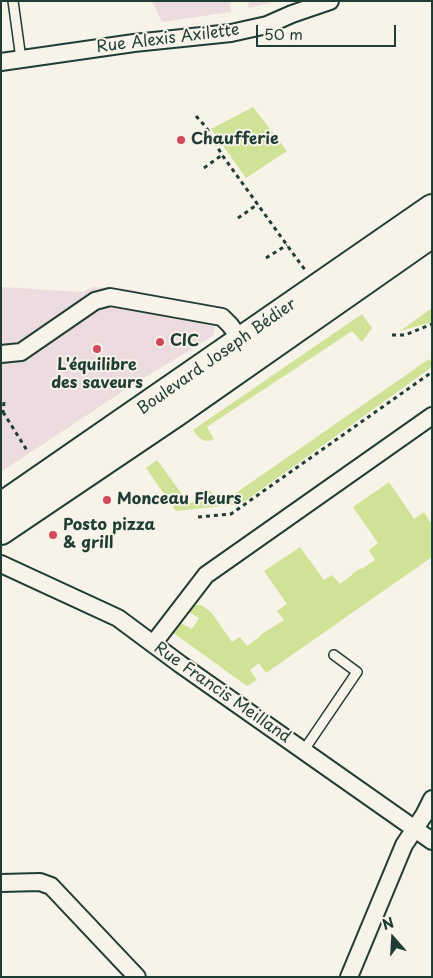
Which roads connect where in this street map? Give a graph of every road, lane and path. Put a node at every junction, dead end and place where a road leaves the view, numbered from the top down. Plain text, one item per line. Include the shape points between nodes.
1 (13, 1) edge
2 (330, 1) edge
3 (21, 59) junction
4 (1, 62) edge
5 (196, 116) dead end
6 (222, 155) junction
7 (204, 168) dead end
8 (258, 204) junction
9 (432, 208) edge
10 (238, 218) dead end
11 (432, 234) edge
12 (287, 244) junction
13 (266, 258) dead end
14 (307, 272) dead end
15 (432, 324) edge
16 (392, 335) dead end
17 (240, 340) junction
18 (1, 354) edge
19 (432, 372) edge
20 (4, 402) dead end
21 (2, 412) edge
22 (432, 416) edge
23 (28, 452) dead end
24 (1, 506) edge
25 (198, 516) dead end
26 (1, 531) edge
27 (1, 564) edge
28 (153, 644) junction
29 (334, 654) dead end
30 (304, 750) junction
31 (432, 799) edge
32 (415, 830) junction
33 (432, 841) edge
34 (1, 883) edge
35 (137, 977) edge
36 (349, 977) edge

1 - 3 lane
2 - 3 street, Rue Alexis Axilette via 267,25 231,33
3 - 4 street, Rue Alexis Axilette
5 - 6 path
6 - 7 path
6 - 8 path
8 - 10 path
8 - 12 path
9 - 17 main road, Boulevard Joseph Bédier
11 - 26 main road, Boulevard Joseph Bédier
12 - 13 path
12 - 14 path
15 - 16 path via 405,335
17 - 18 street via 222,317 105,297 26,350 17,354
17 - 24 main road, Boulevard Joseph Bédier
19 - 25 path via 231,514
20 - 21 path
21 - 23 path
22 - 28 street via 206,575
27 - 28 street, Rue Francis Meilland via 118,618
28 - 30 street, Rue Francis Meilland
29 - 30 lane via 357,672
30 - 32 street, Rue Francis Meilland
31 - 32 street
32 - 33 street, Rue Francis Meilland
32 - 36 street via 404,845
34 - 35 street via 40,882 51,886

